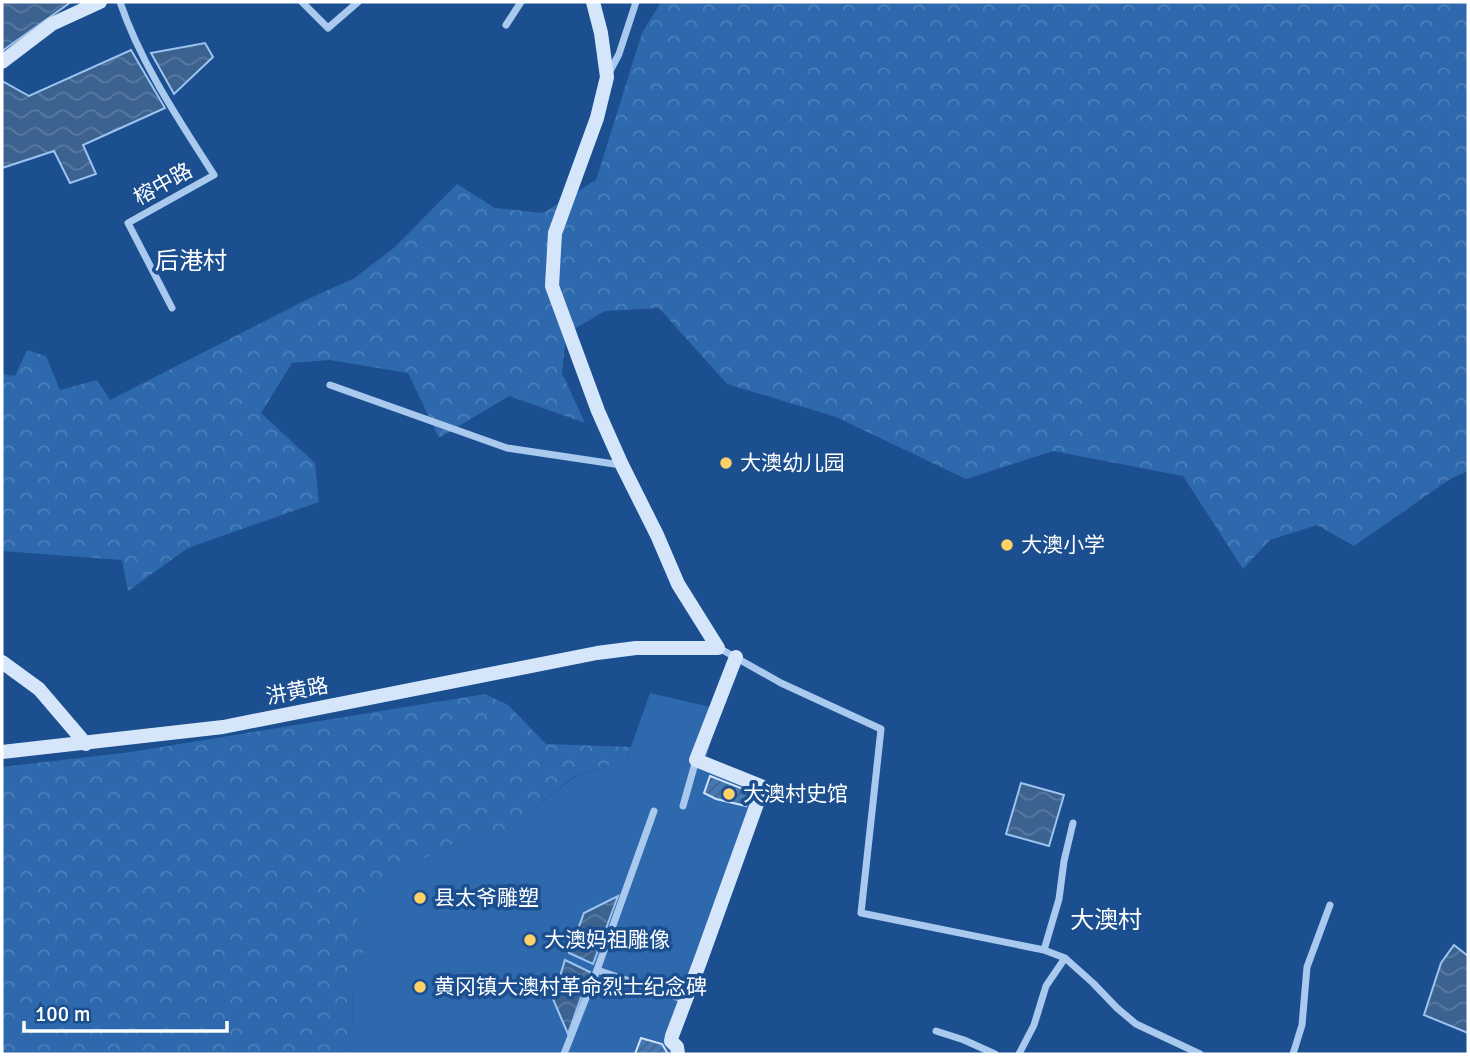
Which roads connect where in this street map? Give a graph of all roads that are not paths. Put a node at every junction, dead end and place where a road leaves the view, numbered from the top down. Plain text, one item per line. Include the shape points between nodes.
1 (100, 2) edge
2 (120, 2) edge
3 (302, 2) edge
4 (358, 2) edge
5 (521, 2) edge
6 (593, 2) edge
7 (636, 2) edge
8 (506, 25) dead end
9 (2, 62) edge
10 (607, 77) junction
11 (172, 308) dead end
12 (330, 385) dead end
13 (622, 465) junction
14 (718, 648) junction
15 (736, 657) junction
16 (2, 662) edge
17 (86, 744) junction
18 (2, 752) edge
19 (696, 760) junction
20 (683, 806) dead end
21 (654, 811) dead end
22 (1073, 823) dead end
23 (1330, 905) dead end
24 (1044, 950) junction
25 (1065, 958) junction
26 (597, 970) junction
27 (685, 1000) junction
28 (936, 1031) dead end
29 (564, 1054) edge
30 (678, 1054) edge
31 (995, 1054) edge
32 (1019, 1054) edge
33 (1200, 1054) edge
34 (1293, 1054) edge

1 - 9 main road via 52,24
2 - 11 street, 榕中路 via 153,76 214,175 128,223
3 - 4 street via 328,28
5 - 8 street
6 - 10 main road
7 - 10 street
10 - 13 main road via 555,233 552,286
12 - 13 street via 507,447
13 - 14 main road via 678,584
14 - 15 street
14 - 17 main road, 汫黄路 via 597,653 223,727
15 - 19 main road
15 - 24 street via 881,729 861,913
16 - 17 main road via 39,689
17 - 18 main road, 汫黄路
19 - 20 street
19 - 27 main road via 763,787
21 - 26 street
22 - 24 street
23 - 34 street via 1307,967 1302,1026
24 - 25 street
25 - 32 street via 1046,986
25 - 33 street via 1136,1024
26 - 27 street
26 - 29 street
27 - 30 main road via 671,1036
28 - 31 street

